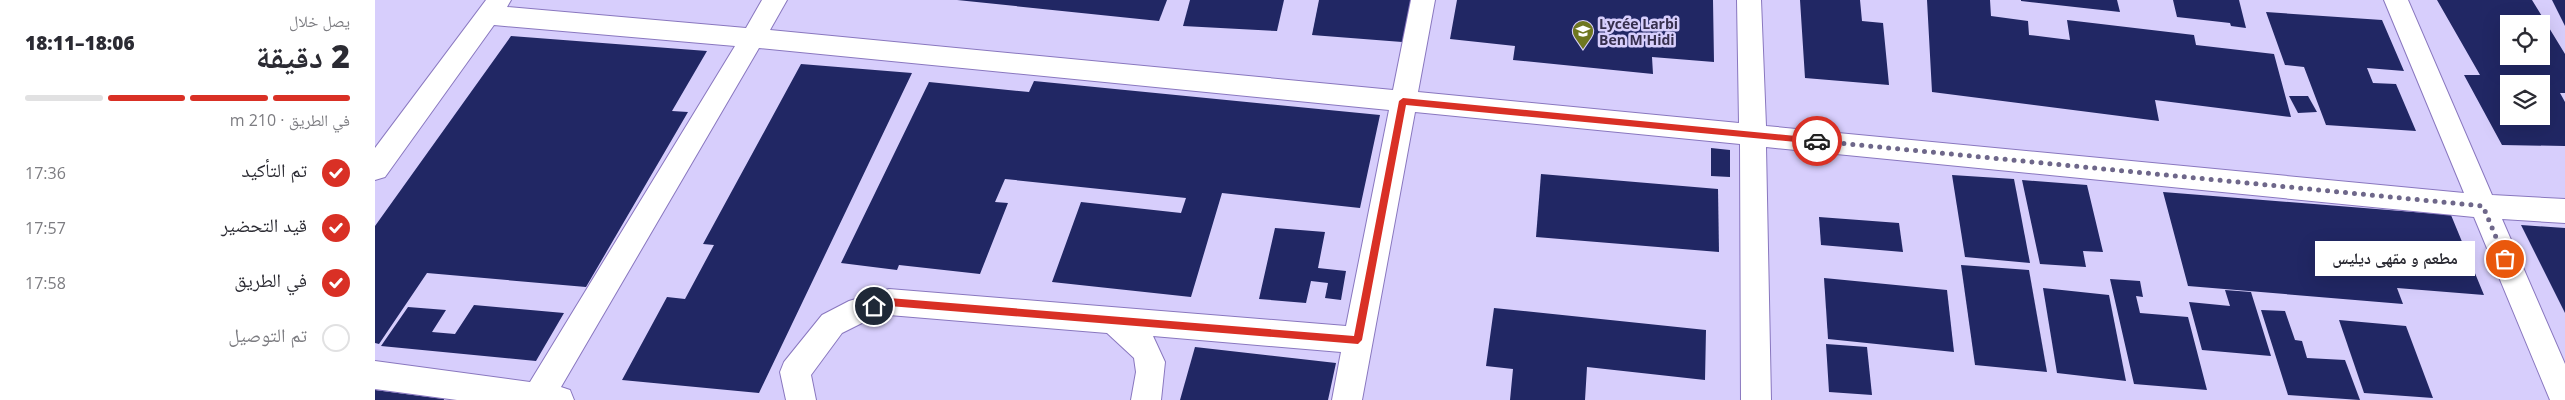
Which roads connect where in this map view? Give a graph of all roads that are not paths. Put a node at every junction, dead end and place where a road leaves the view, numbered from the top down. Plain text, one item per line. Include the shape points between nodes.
1 (775, 0) edge
2 (1423, 0) edge
3 (1749, 0) edge
4 (2397, 0) edge
5 (494, 7) edge
6 (753, 38) junction
7 (1403, 101) junction
8 (1753, 135) junction
9 (375, 169) edge
10 (2483, 206) junction
11 (2565, 211) edge
12 (1114, 321) junction
13 (1358, 340) junction
14 (375, 375) edge
15 (544, 399) edge
16 (801, 400) edge
17 (1146, 400) edge
18 (1347, 400) edge
19 (1756, 400) edge
20 (2565, 400) edge

1 - 6 street
2 - 7 street
3 - 8 street
4 - 10 street
5 - 6 street
5 - 9 street
6 - 7 street
6 - 15 street
7 - 8 street
7 - 13 street
8 - 10 street
8 - 19 street
10 - 11 street
10 - 20 street
12 - 13 street
12 - 16 street via 889,302 859,310 832,324 795,372
12 - 17 street via 1142,342 1152,368
13 - 18 street
14 - 15 street

